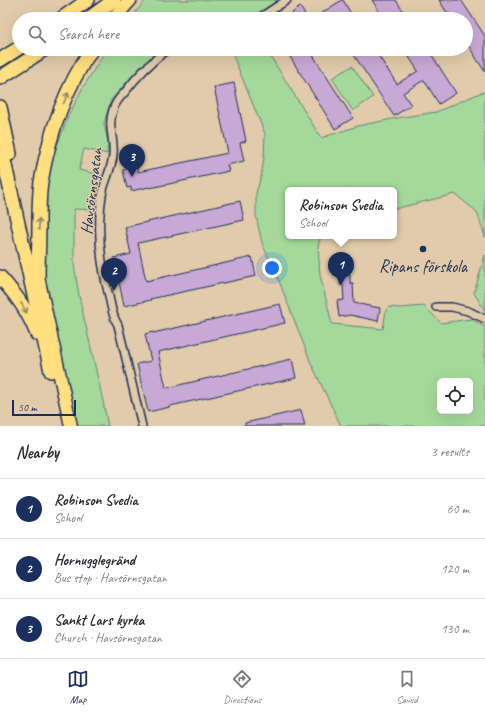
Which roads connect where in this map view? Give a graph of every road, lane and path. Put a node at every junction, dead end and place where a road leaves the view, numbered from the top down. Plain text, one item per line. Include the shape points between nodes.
1 (88, 0) edge
2 (114, 0) edge
3 (130, 0) edge
4 (288, 0) edge
5 (71, 12) edge
6 (98, 12) edge
7 (119, 12) edge
8 (269, 12) edge
9 (12, 52) edge
10 (34, 56) edge
11 (88, 56) edge
12 (160, 56) edge
13 (0, 60) edge
14 (0, 78) edge
15 (0, 107) edge
16 (0, 143) edge
17 (0, 277) edge
18 (38, 277) junction
19 (436, 307) dead end
20 (485, 319) edge
21 (51, 371) junction
22 (64, 426) edge
23 (71, 426) edge
24 (142, 426) edge

1 - 5 highway
2 - 6 highway
3 - 7 highway
4 - 8 street
9 - 13 highway
10 - 14 highway
18 -> 11 highway via 39,207 46,159 60,110
12 - 24 street, Havsörnsgatan via 146,68 113,109 110,120 113,155 100,218 99,243 105,280
15 - 18 highway
16 - 21 highway
17 -> 21 highway via 32,320
18 - 23 main road
19 - 20 street via 452,307
21 - 22 main road

